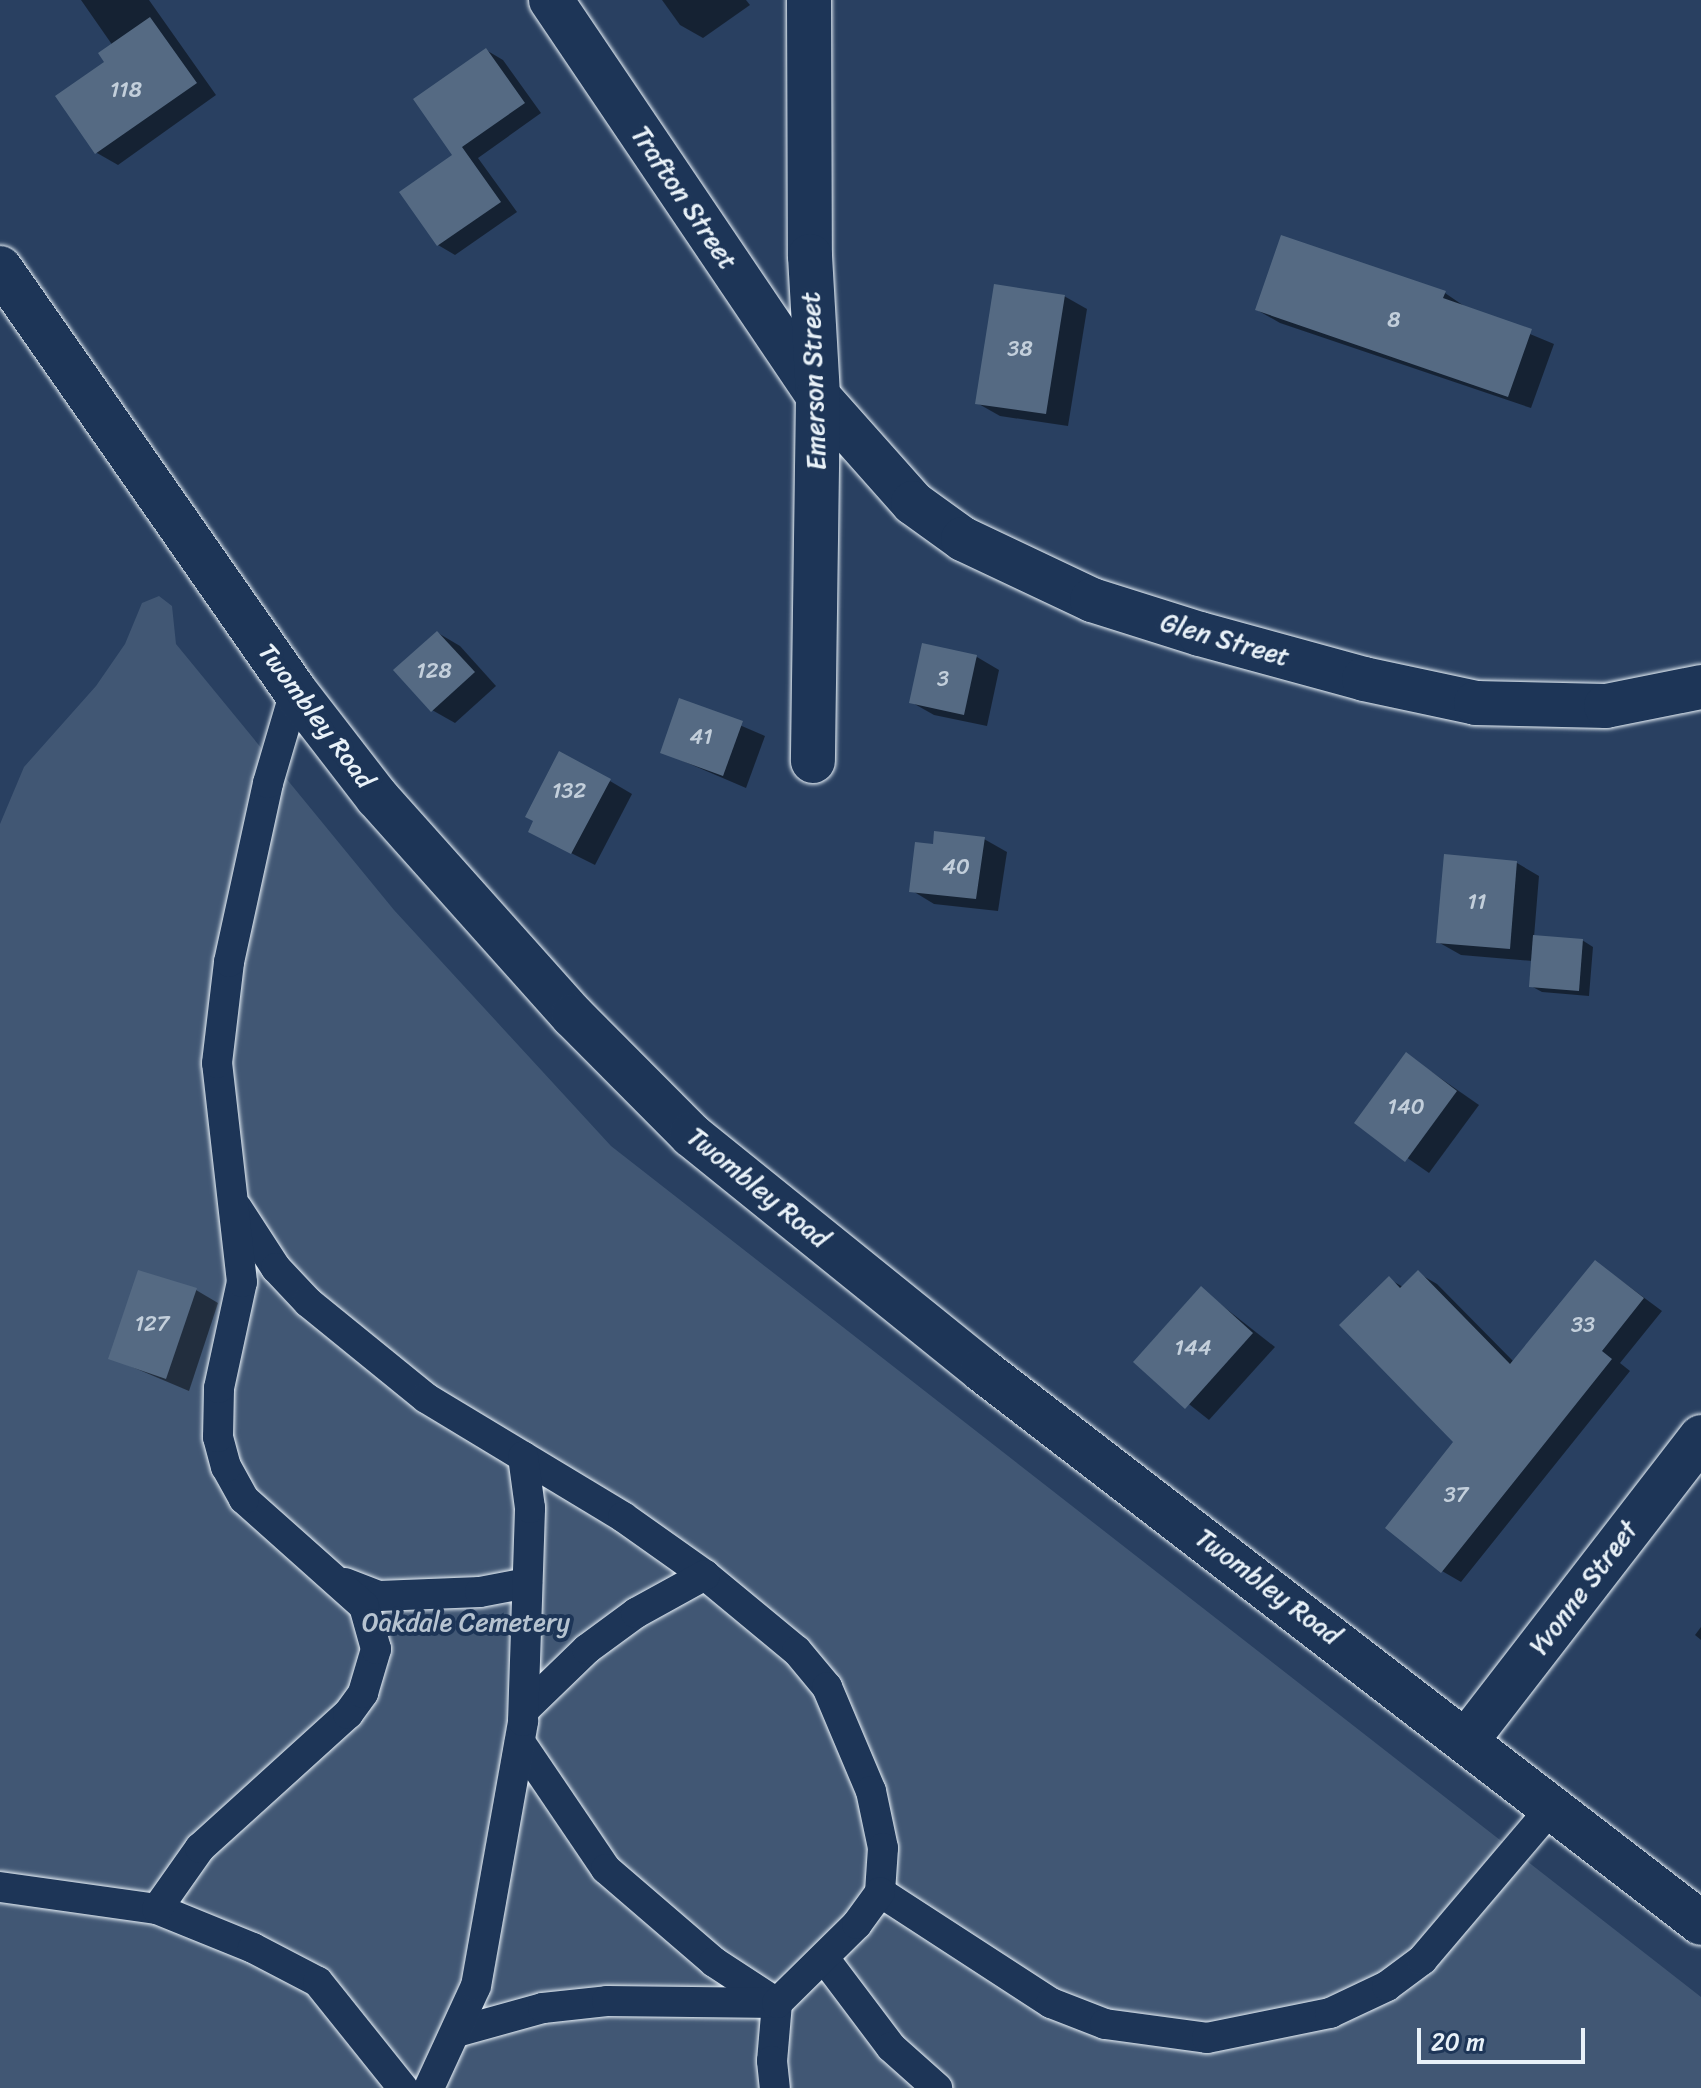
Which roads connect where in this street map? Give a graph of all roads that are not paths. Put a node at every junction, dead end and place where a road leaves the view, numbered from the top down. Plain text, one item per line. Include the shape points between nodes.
1 (551, 0) edge
2 (809, 0) edge
3 (0, 268) edge
4 (818, 396) junction
5 (1701, 687) edge
6 (295, 691) junction
7 (813, 761) dead end
8 (237, 1208) junction
9 (1701, 1437) edge
10 (523, 1456) junction
11 (705, 1575) junction
12 (335, 1580) junction
13 (527, 1583) junction
14 (525, 1709) junction
15 (1467, 1740) junction
16 (520, 1742) junction
17 (1552, 1807) junction
18 (0, 1887) edge
19 (880, 1892) junction
20 (157, 1909) junction
21 (1701, 1923) edge
22 (824, 1958) junction
23 (777, 2003) junction
24 (460, 2031) junction
25 (403, 2088) edge
26 (429, 2088) edge
27 (775, 2088) edge
28 (937, 2088) edge

1 - 4 street, Trafton Street
2 - 4 street, Emerson Street via 810,256
3 - 6 street, Twombley Road
4 - 5 street, Glen Street via 913,503 963,539 1092,600 1252,650 1476,703 1606,706
4 - 7 street, Emerson Street
6 - 8 lane via 268,783 229,962 217,1063
6 - 15 street, Twombley Road via 458,892 691,1135 982,1370
8 - 10 lane via 276,1268 308,1302 426,1398
8 - 12 lane via 242,1282 219,1388 218,1437 226,1467 264,1520
9 - 15 street, Yvonne Street
10 - 11 lane
10 - 13 lane via 530,1508
11 - 14 lane via 636,1613 587,1649
11 - 19 lane via 797,1651 827,1687 871,1791 883,1848
12 - 13 lane via 379,1596 480,1592
12 - 20 lane via 364,1606 373,1626 376,1649 363,1693 330,1734 200,1848
13 - 14 lane
14 - 16 lane
15 - 17 street, Twombley Road
16 - 23 lane via 606,1869 714,1962
16 - 24 lane via 476,1986
17 - 19 lane via 1422,1960 1387,1986 1330,2013 1207,2038 1105,2024 1051,2003
17 - 21 street, Twombley Road
18 - 20 lane
19 - 22 lane
20 - 25 lane via 253,1948 318,1982
22 - 23 lane
22 - 28 lane via 891,2047
23 - 24 lane via 607,2001 543,2008
23 - 27 lane
24 - 26 lane

